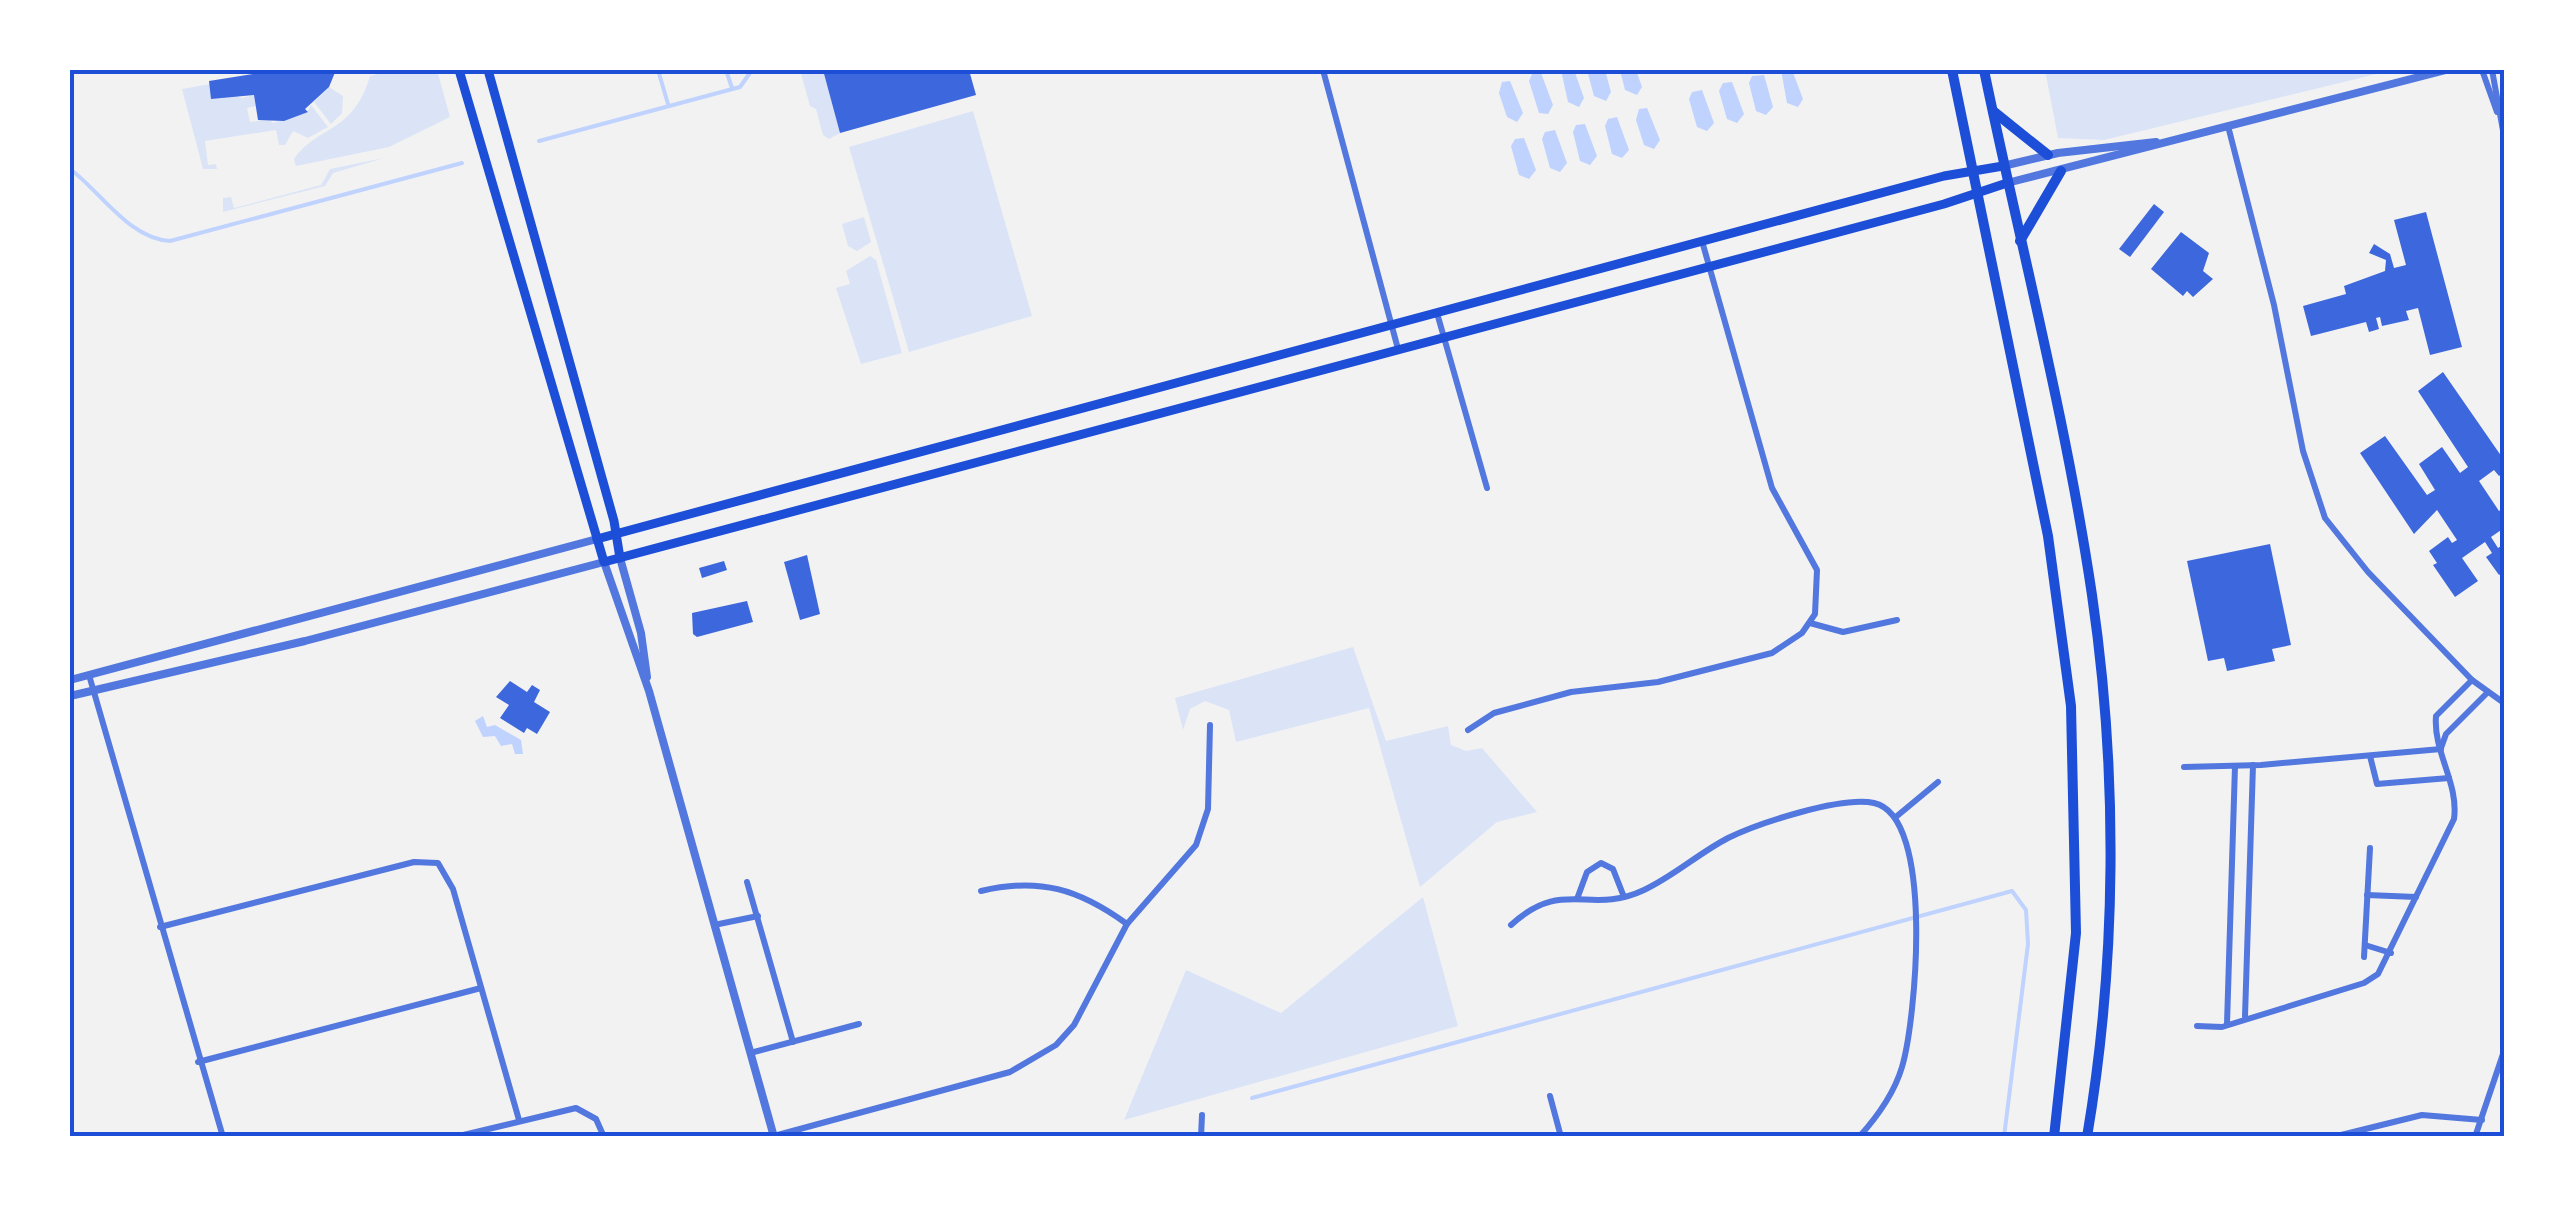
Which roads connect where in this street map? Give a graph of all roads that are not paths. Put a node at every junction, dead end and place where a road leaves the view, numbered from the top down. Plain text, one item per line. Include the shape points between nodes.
1 (460, 70) edge
2 (488, 70) edge
3 (1323, 70) edge
4 (1952, 70) edge
5 (1984, 70) edge
6 (2446, 70) edge
7 (2482, 70) edge
8 (2492, 70) edge
9 (1992, 111) junction
10 (2500, 118) junction
11 (2228, 126) junction
12 (2504, 136) edge
13 (2185, 138) junction
14 (2048, 155) junction
15 (2003, 166) junction
16 (2061, 170) junction
17 (1972, 171) junction
18 (2007, 183) junction
19 (1976, 194) junction
20 (1702, 242) junction
21 (2020, 242) junction
22 (1708, 266) junction
23 (1437, 312) junction
24 (1391, 325) junction
25 (1443, 337) junction
26 (1398, 349) junction
27 (1487, 488) dead end
28 (616, 534) junction
29 (596, 539) junction
30 (620, 558) junction
31 (604, 562) junction
32 (1897, 620) dead end
33 (1810, 622) junction
34 (89, 675) junction
35 (70, 680) edge
36 (2472, 680) junction
37 (94, 690) junction
38 (649, 691) junction
39 (2487, 693) junction
40 (70, 696) edge
41 (2504, 704) edge
42 (1210, 725) dead end
43 (1468, 730) dead end
44 (2441, 749) junction
45 (2370, 756) junction
46 (2235, 766) junction
47 (2253, 766) junction
48 (2184, 767) dead end
49 (2449, 778) junction
50 (1938, 782) dead end
51 (1896, 816) junction
52 (2370, 848) dead end
53 (747, 882) dead end
54 (981, 891) dead end
55 (2368, 895) junction
56 (1624, 897) junction
57 (2417, 897) junction
58 (1577, 898) junction
59 (758, 916) junction
60 (1127, 924) junction
61 (714, 925) junction
62 (1511, 925) dead end
63 (160, 928) junction
64 (2365, 945) junction
65 (2391, 952) junction
66 (2364, 957) dead end
67 (481, 988) junction
68 (2245, 1016) junction
69 (860, 1024) dead end
70 (2227, 1024) junction
71 (2197, 1026) dead end
72 (794, 1042) junction
73 (2504, 1051) edge
74 (750, 1053) junction
75 (198, 1062) junction
76 (1550, 1096) dead end
77 (1202, 1114) dead end
78 (519, 1120) junction
79 (2482, 1120) junction
80 (223, 1137) edge
81 (455, 1137) edge
82 (604, 1137) edge
83 (774, 1137) edge
84 (1200, 1137) edge
85 (1561, 1137) edge
86 (1860, 1137) edge
87 (2054, 1137) edge
88 (2087, 1137) edge
89 (2333, 1137) edge
90 (2475, 1137) edge

1 - 29 main road
2 - 28 main road
3 - 24 street
4 - 17 highway
5 - 9 highway
6 - 11 street
7 - 10 street
8 - 10 street
9 - 14 highway
9 - 15 highway
10 - 12 street
11 - 13 street
11 - 36 street via 2318,502 2368,572
13 - 14 street
13 - 16 street
14 - 15 street
15 - 17 main road
15 - 18 highway
16 - 18 street
16 - 21 highway
17 - 19 highway
17 - 20 main road
18 - 19 main road
18 - 21 highway
19 - 22 main road
19 - 87 highway via 2048,536 2071,706 2076,934
20 - 22 street
20 - 23 main road
21 - 88 highway via 2092,596 2108,770 2110,884 2100,1057
22 - 25 main road
22 - 33 street via 1772,488 1817,570
23 - 24 main road
23 - 25 street
24 - 26 street
24 - 28 main road
25 - 26 main road
25 - 27 street
26 - 30 main road
28 - 29 main road
28 - 30 main road
29 - 31 main road
29 - 34 street
30 - 31 main road
30 - 38 street
31 - 37 street
31 - 38 street
32 - 33 street via 1842,632
33 - 43 street via 1772,653 1658,682 1582,689 1494,713
34 - 35 street
34 - 37 street
36 - 39 street
36 - 44 street via 2440,708 2435,732
37 - 40 street
37 - 63 street
38 - 61 street
39 - 41 street
39 - 44 street via 2446,734
42 - 60 street via 1204,826 1180,868
44 - 45 street
44 - 49 street
45 - 47 street
45 - 49 street via 2377,784
46 - 47 street
46 - 48 street
46 - 70 street
47 - 68 street
49 - 57 street via 2454,819
50 - 51 street
51 - 56 street via 1860,801 1764,825
51 - 86 street via 1916,899 1902,1069
52 - 55 street
53 - 59 street
54 - 60 street via 1022,883 1056,886
55 - 57 street
55 - 64 street
56 - 58 street
56 - 58 street via 1613,868 1600,863 1586,872
57 - 65 street
58 - 62 street via 1538,903
59 - 61 street
59 - 72 street
60 - 83 street via 1074,1024 1034,1062
61 - 74 street
63 - 67 street via 414,862 438,863 453,889
63 - 75 street
64 - 65 street
64 - 66 street
65 - 68 street via 2378,974 2364,982
67 - 75 street
67 - 78 street
68 - 70 street
69 - 72 street
70 - 71 street
72 - 74 street
73 - 79 street
74 - 83 street
75 - 80 street
76 - 85 street
77 - 84 street
78 - 81 street
78 - 82 street via 576,1108 596,1119
79 - 89 street via 2422,1114
79 - 90 street

